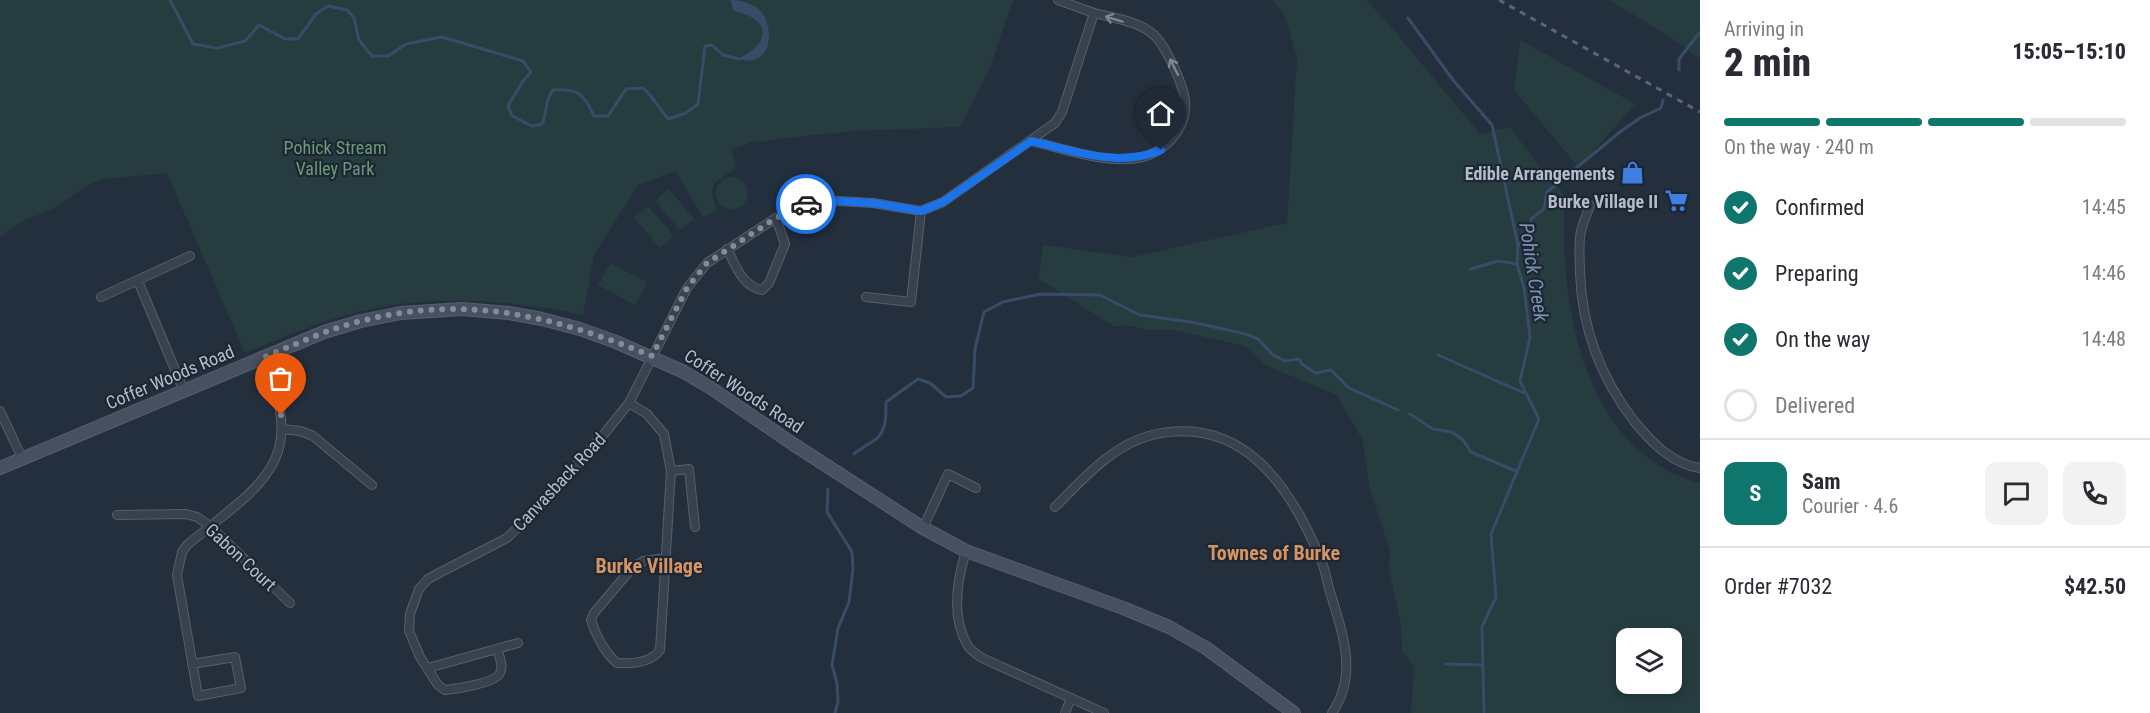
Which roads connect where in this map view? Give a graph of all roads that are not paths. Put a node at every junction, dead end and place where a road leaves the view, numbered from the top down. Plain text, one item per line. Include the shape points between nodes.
1 (1058, 0) edge
2 (1094, 13) junction
3 (1031, 141) junction
4 (1590, 205) dead end
5 (921, 211) junction
6 (776, 218) junction
7 (727, 249) junction
8 (190, 256) dead end
9 (138, 281) junction
10 (101, 297) dead end
11 (866, 297) dead end
12 (652, 356) junction
13 (262, 358) junction
14 (184, 391) junction
15 (630, 403) junction
16 (0, 411) edge
17 (282, 429) junction
18 (21, 458) junction
19 (0, 468) edge
20 (1700, 468) edge
21 (671, 471) junction
22 (372, 485) dead end
23 (976, 488) dead end
24 (1054, 507) dead end
25 (117, 515) dead end
26 (210, 526) junction
27 (695, 527) dead end
28 (923, 528) junction
29 (966, 550) junction
30 (666, 558) junction
31 (290, 603) dead end
32 (518, 643) dead end
33 (497, 649) junction
34 (192, 664) junction
35 (428, 668) junction
36 (1071, 698) junction
37 (1065, 713) edge
38 (1104, 713) edge
39 (1294, 713) edge
40 (1332, 713) edge

1 - 2 street
2 - 3 street via 1062,112
3 -> 2 street via 1111,159 1136,158 1161,150 1184,119 1183,85 1155,36 1145,28
3 - 5 street via 943,202
4 - 20 street via 1579,246 1580,289 1584,318 1599,365 1645,435 1670,456
5 - 6 street, Canvasback Road via 827,201 808,204
5 - 11 street via 911,302
6 - 7 street, Canvasback Road
6 - 7 street via 785,244 769,283 762,290 745,282
7 - 12 street, Canvasback Road via 707,263 687,288
8 - 9 street
9 - 10 street
9 - 14 street
12 - 13 street, Coffer Woods Road via 542,319 462,309 401,313 361,321
12 - 15 street, Canvasback Road
12 - 28 street, Coffer Woods Road via 711,388
13 - 14 street, Coffer Woods Road
13 - 17 street via 279,400
14 - 18 street, Coffer Woods Road
15 - 21 street via 647,414 664,434
15 - 35 street, Canvasback Road via 507,538 428,579 419,589 409,631
16 - 18 street
17 - 22 street via 313,436
17 - 26 street via 275,460 265,478
18 - 19 street, Coffer Woods Road
21 - 27 street via 689,469
21 - 30 street
23 - 28 street via 948,474
24 - 40 street via 1099,463 1151,436 1200,431 1250,454 1275,478 1322,562 1348,660 1341,697
25 - 26 street, Gabon Court via 186,514
26 - 31 street, Gabon Court
26 - 34 street via 187,545 177,575
28 - 29 street, Coffer Woods Road
29 - 36 street via 959,573 958,615 969,648 982,658
29 - 39 street, Coffer Woods Road via 1169,627 1206,648
30 - 30 street via 660,650 649,660 616,663 593,627 594,613 632,568 643,561
32 - 33 street
33 - 35 street
33 - 35 street, Canvasback Road via 502,666 495,679 445,690
34 - 34 street via 198,696 241,688 235,657
36 - 37 street
36 - 38 street

